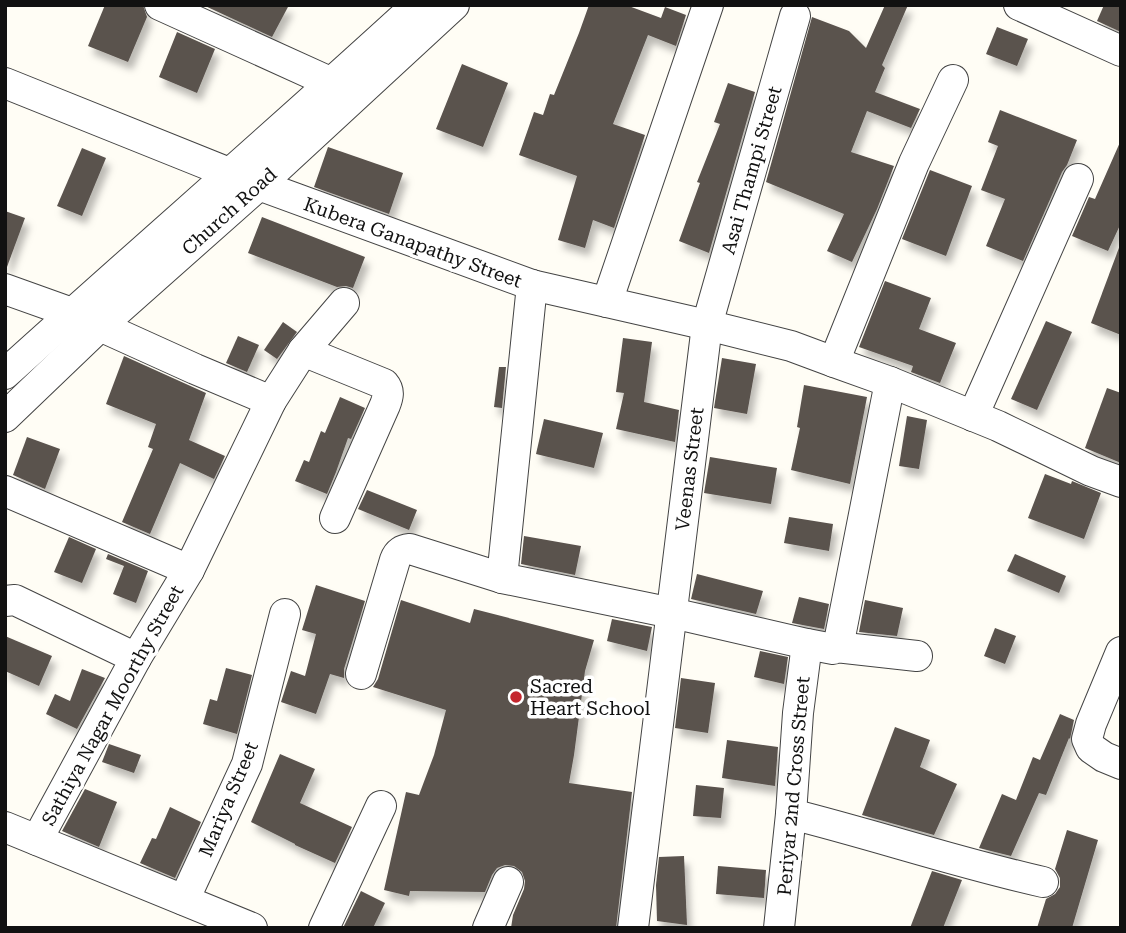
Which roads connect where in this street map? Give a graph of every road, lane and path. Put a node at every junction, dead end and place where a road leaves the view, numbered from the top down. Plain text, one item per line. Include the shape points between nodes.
1 (160, 5) edge
2 (417, 5) edge
3 (454, 5) edge
4 (708, 5) edge
5 (1019, 5) edge
6 (795, 16) dead end
7 (1121, 51) edge
8 (953, 80) dead end
9 (5, 83) edge
10 (332, 83) junction
11 (229, 173) junction
12 (1078, 179) dead end
13 (259, 185) junction
14 (532, 285) junction
15 (5, 289) edge
16 (607, 302) junction
17 (344, 303) dead end
18 (72, 313) junction
19 (707, 325) junction
20 (100, 326) junction
21 (303, 351) junction
22 (834, 362) junction
23 (5, 374) edge
24 (890, 382) junction
25 (271, 401) junction
26 (973, 416) junction
27 (5, 417) edge
28 (1121, 482) edge
29 (5, 491) edge
30 (335, 518) dead end
31 (189, 570) junction
32 (502, 578) junction
33 (5, 601) edge
34 (671, 613) junction
35 (285, 614) dead end
36 (822, 646) junction
37 (1121, 652) edge
38 (917, 656) dead end
39 (136, 658) junction
40 (361, 674) dead end
41 (1121, 764) edge
42 (381, 806) dead end
43 (791, 814) junction
44 (5, 827) edge
45 (37, 840) junction
46 (508, 882) dead end
47 (1043, 882) dead end
48 (184, 900) junction
49 (251, 928) edge
50 (324, 928) edge
51 (488, 928) edge
52 (633, 928) edge
53 (779, 928) edge

1 - 10 street
2 - 10 street, Church Road
3 - 13 street, Church Road
4 - 16 street
5 - 7 street
6 - 19 street, Asai Thampi Street
8 - 22 street via 914,163
9 - 11 street, Kubera Ganapathy Street
10 - 11 street, Church Road
11 - 13 street, Kubera Ganapathy Street
11 - 18 street, Church Road
12 - 26 street
13 - 14 street, Kubera Ganapathy Street
13 - 20 street, Church Road
14 - 16 street, Kubera Ganapathy Street
14 - 32 street
15 - 18 street
16 - 19 street, Kubera Ganapathy Street
17 - 21 street, Sathiya Nagar Moorthy Street
18 - 23 street, Church Road
19 - 22 street, Kubera Ganapathy Street
19 - 34 street, Veenas Street
20 - 25 street
20 - 27 street, Church Road
21 - 25 street, Sathiya Nagar Moorthy Street
21 - 30 street via 387,388 385,405
22 - 24 street, Kubera Ganapathy Street
24 - 26 street, Kubera Ganapathy Street
24 - 36 street, Periyar 2nd Cross Street via 839,642
25 - 31 street, Sathiya Nagar Moorthy Street
26 - 28 street, Kubera Ganapathy Street
29 - 31 street
31 - 39 street, Sathiya Nagar Moorthy Street
32 - 34 street
32 - 40 street via 410,549 398,553
33 - 39 street via 15,600
34 - 36 street
34 - 52 street, Veenas Street
35 - 48 street, Mariya Street via 247,764
36 - 38 street
36 - 43 street, Periyar 2nd Cross Street via 798,713
37 - 41 street via 1087,739 1091,748
39 - 45 street, Sathiya Nagar Moorthy Street
42 - 50 street
43 - 47 street
43 - 53 street, Periyar 2nd Cross Street
44 - 45 street
45 - 48 street
46 - 51 street
48 - 49 street

